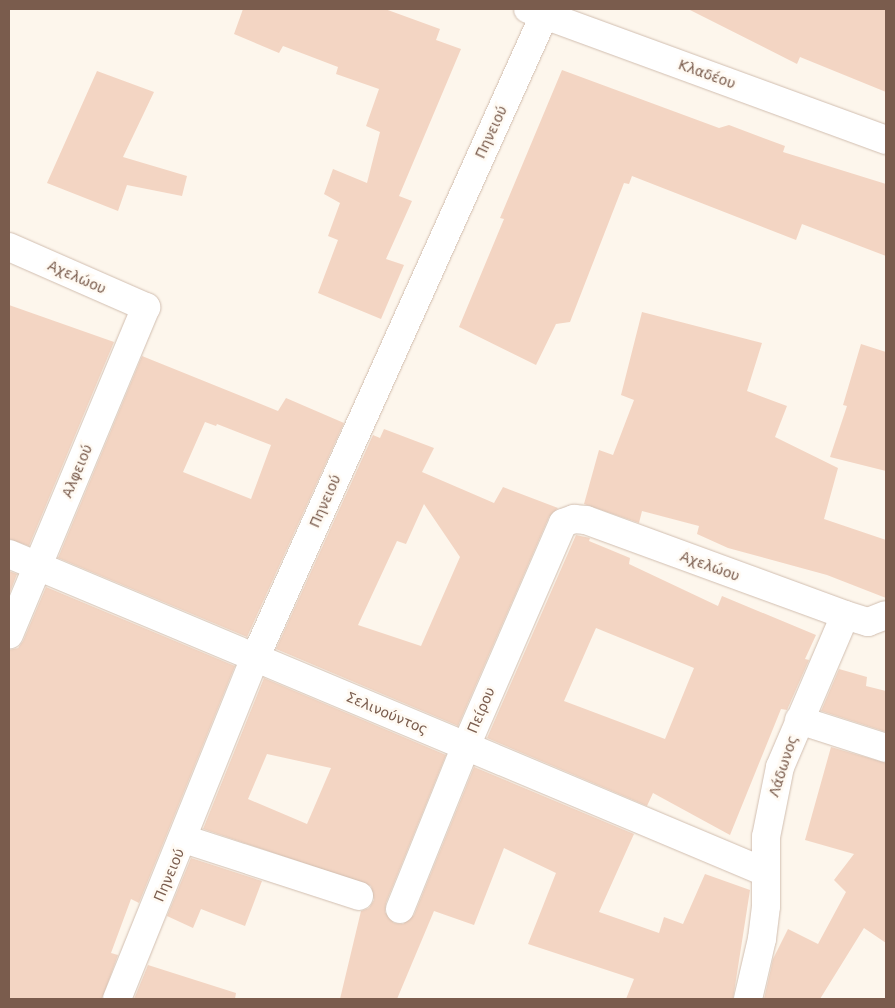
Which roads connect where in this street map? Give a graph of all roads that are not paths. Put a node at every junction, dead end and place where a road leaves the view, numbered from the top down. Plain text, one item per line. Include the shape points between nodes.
1 (540, 11) edge
2 (886, 140) edge
3 (9, 246) edge
4 (146, 307) joint
5 (574, 519) joint
6 (9, 554) edge
7 (38, 566) junction
8 (845, 615) junction
9 (886, 615) edge
10 (9, 635) edge
11 (256, 658) junction
12 (799, 720) junction
13 (466, 746) junction
14 (886, 748) edge
15 (184, 839) junction
16 (765, 872) junction
17 (359, 896) dead end
18 (400, 909) dead end
19 (118, 999) edge
20 (748, 999) edge

1 - 2 street, Κλαδέου
1 - 11 street, Πηνειού
3 - 4 street, Αχελώου
4 - 7 street, Αλφειού
5 - 8 street, Αχελώου via 586,520
5 - 13 street, Πείρου via 563,523 557,531
6 - 7 street, Σελινούντος
7 - 10 street, Αλφειού
7 - 11 street, Σελινούντος
8 - 9 street via 868,622
8 - 12 street, Λάδωνος
11 - 13 street, Σελινούντος
11 - 15 street, Πηνειού
12 - 14 street
12 - 16 street, Λάδωνος via 774,789 766,837
13 - 16 street, Σελινούντος
13 - 18 street, Πείρου
15 - 17 street
15 - 19 street, Πηνειού
16 - 20 street, Λάδωνος via 763,931

